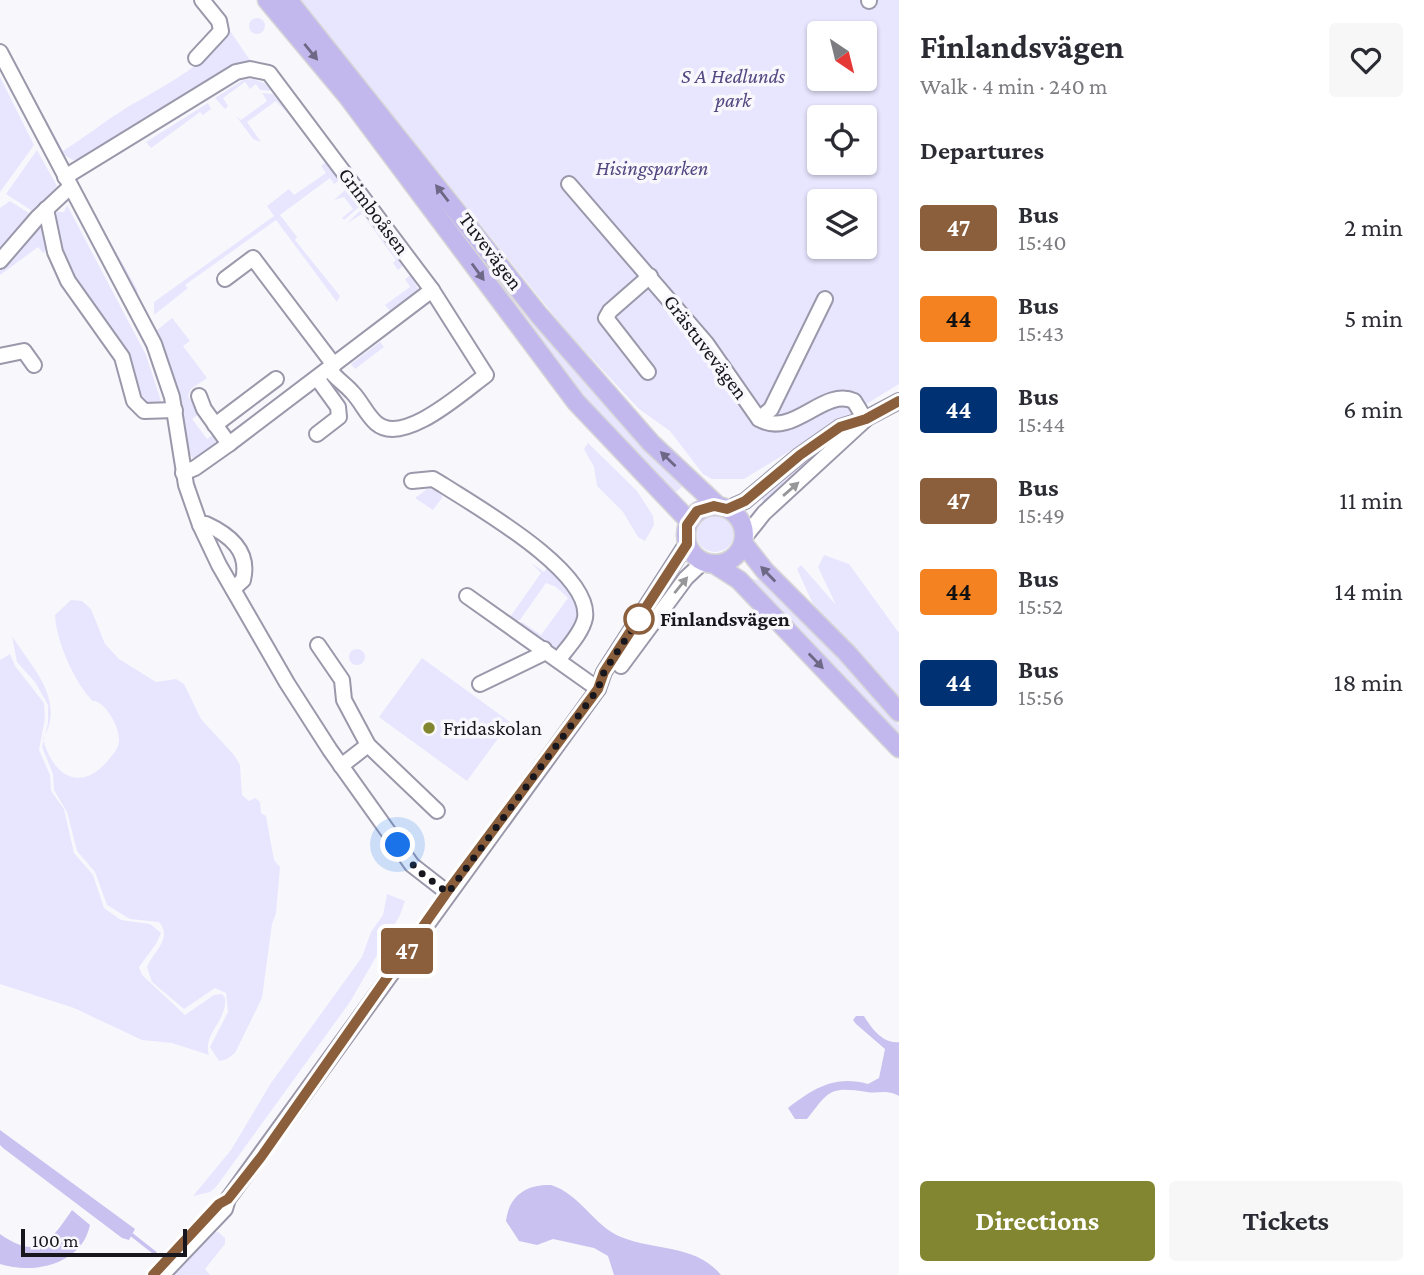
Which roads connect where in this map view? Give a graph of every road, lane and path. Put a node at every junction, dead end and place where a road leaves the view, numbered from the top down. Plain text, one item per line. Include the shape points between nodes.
1 (202, 0) edge
2 (267, 0) edge
3 (288, 0) edge
4 (0, 52) edge
5 (196, 58) dead end
6 (68, 182) junction
7 (569, 184) dead end
8 (46, 209) junction
9 (0, 261) edge
10 (650, 276) junction
11 (225, 279) dead end
12 (432, 290) junction
13 (825, 299) dead end
14 (0, 356) edge
15 (34, 365) dead end
16 (327, 371) junction
17 (648, 372) dead end
18 (276, 379) dead end
19 (199, 396) dead end
20 (899, 401) edge
21 (175, 410) junction
22 (759, 419) junction
23 (866, 419) junction
24 (215, 425) junction
25 (317, 434) dead end
26 (229, 444) junction
27 (183, 473) junction
28 (412, 481) dead end
29 (723, 507) junction
30 (689, 522) junction
31 (200, 525) junction
32 (743, 540) junction
33 (687, 544) junction
34 (708, 563) junction
35 (233, 589) junction
36 (467, 596) dead end
37 (318, 645) dead end
38 (544, 649) junction
39 (559, 659) junction
40 (480, 684) dead end
41 (598, 689) junction
42 (899, 712) edge
43 (368, 745) junction
44 (899, 748) edge
45 (341, 766) junction
46 (438, 811) dead end
47 (448, 893) junction
48 (228, 1199) junction
49 (153, 1275) edge
50 (162, 1275) edge

1 - 5 street via 219,21 221,31
2 -> 30 main road, Tuvevägen via 348,97 576,402
29 -> 3 main road, Tuvevägen via 651,443 547,325
4 - 6 street
6 - 8 street
6 - 12 street, Grimboåsen via 236,72 263,71 276,80
6 - 21 street via 154,344
7 - 10 street, Grästuvevägen
8 - 9 street
8 - 21 street via 57,257 85,307 122,357 134,401 144,411
10 - 17 street via 606,318
10 - 22 street, Grästuvevägen via 712,351
11 - 16 street via 253,258
12 - 16 street
12 - 16 street via 486,375 422,422 399,428 376,423 351,390
13 - 22 street via 771,409
14 - 15 street via 24,351
16 - 25 street via 340,416
16 - 26 street
18 - 24 street
19 - 24 street
20 - 23 street
21 - 27 street
22 - 23 street, Grästuvevägen via 784,424 843,398 854,401
23 - 29 street via 840,427 745,501
32 -> 23 street via 764,513
24 - 26 street
26 - 27 street
27 - 31 street
28 - 39 street via 433,479 443,485 546,556 570,579 583,602 585,620
29 - 30 main road via 701,509
29 - 32 main road, Tuvevägen via 740,520
30 - 33 main road
31 - 35 street
31 - 35 street via 227,535 242,553 243,580
32 - 34 main road via 734,556
42 -> 32 main road, Tuvevägen via 765,571
33 - 34 main road via 692,554
33 - 41 street via 604,672
41 -> 34 street via 613,677 661,610
34 -> 44 main road via 739,580
35 - 45 street
36 - 38 street
37 - 43 street via 342,680 344,701
38 - 39 street
38 - 40 street
39 - 41 street
41 - 47 street
43 - 45 street
43 - 46 street
45 - 47 street via 412,864
47 - 48 street
48 - 49 street
48 - 50 street via 225,1209

